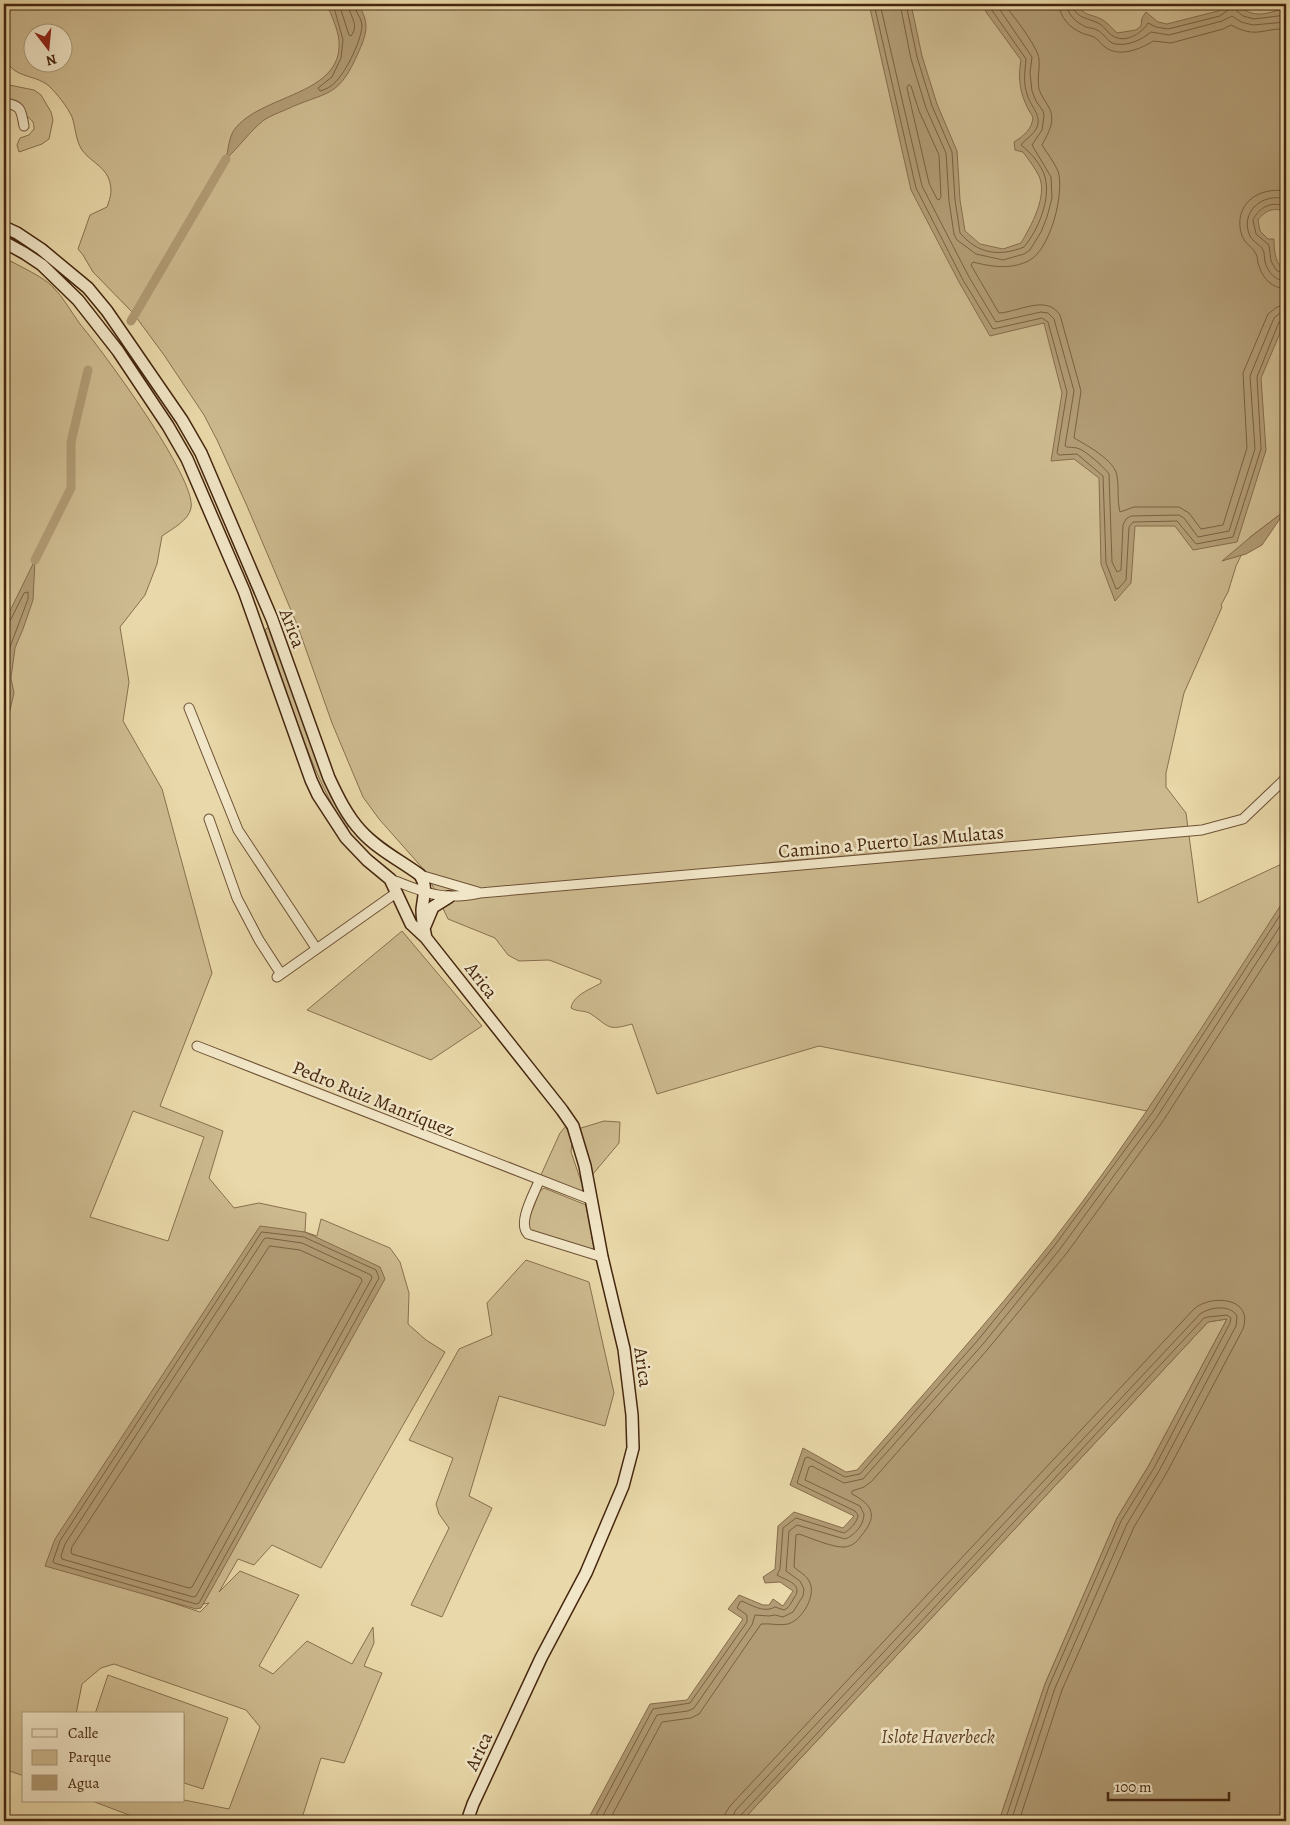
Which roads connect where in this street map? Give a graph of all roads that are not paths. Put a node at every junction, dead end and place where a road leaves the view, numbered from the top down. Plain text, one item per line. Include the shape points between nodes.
1 (4, 103) edge
2 (24, 126) dead end
3 (4, 227) edge
4 (4, 242) edge
5 (189, 708) dead end
6 (1286, 778) edge
7 (209, 819) dead end
8 (420, 875) junction
9 (390, 879) junction
10 (396, 893) junction
11 (424, 893) junction
12 (480, 893) junction
13 (448, 898) junction
14 (425, 934) junction
15 (316, 948) junction
16 (197, 1046) dead end
17 (539, 1181) junction
18 (592, 1200) junction
19 (602, 1257) junction
20 (467, 1821) edge

1 - 2 street via 18,106
3 - 8 main road, Arica via 41,249 88,288 182,420 200,453 272,619 338,798 361,832
4 - 9 main road, Arica via 42,265 78,300 113,344 188,459 244,591 318,795 346,838
5 - 15 street via 238,830
6 - 12 street, Camino a Puerto Las Mulatas via 1243,819 1202,830
7 - 15 street via 237,898 279,975
8 - 11 main road
8 - 12 street, Camino a Puerto Las Mulatas
9 - 10 main road, Arica
9 - 11 street, Camino a Puerto Las Mulatas
10 - 14 main road, Arica via 411,924
10 - 15 street
11 - 13 street, Camino a Puerto Las Mulatas
11 - 14 main road
12 - 13 street, Camino a Puerto Las Mulatas
13 - 14 main road via 433,907
14 - 18 main road, Arica via 573,1126
16 - 17 street, Pedro Ruiz Manríquez
17 - 18 street, Pedro Ruiz Manríquez
17 - 19 street via 523,1221 525,1231
18 - 19 main road, Arica
19 - 20 main road, Arica via 624,1350 633,1448 623,1486 586,1572 533,1675

